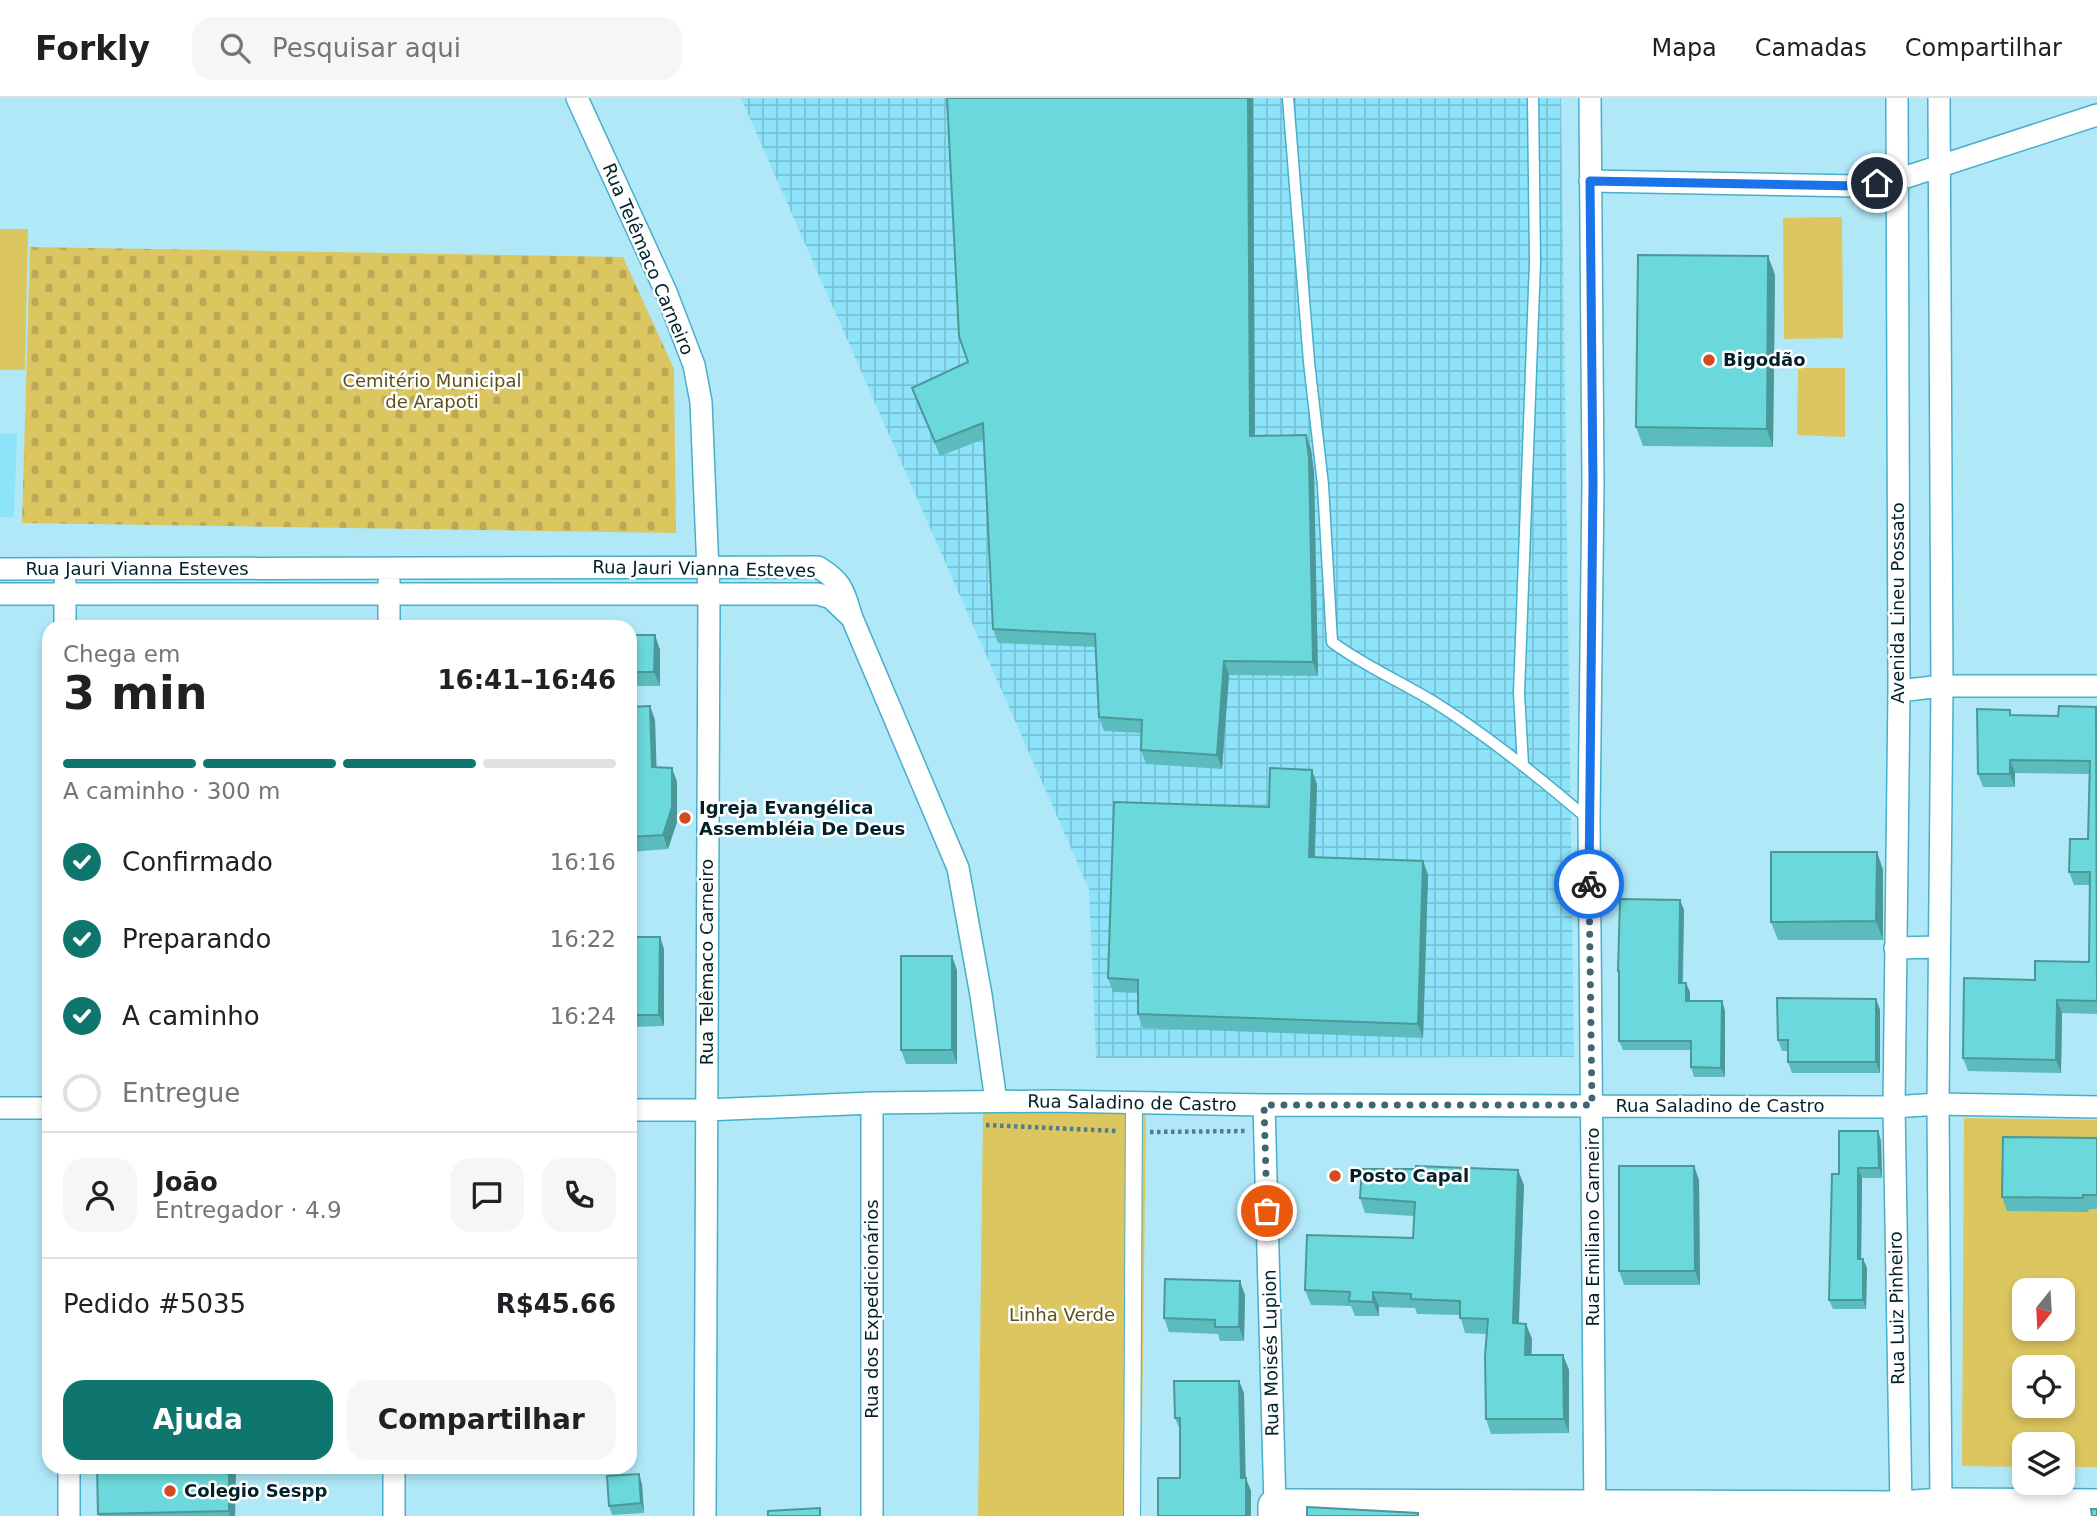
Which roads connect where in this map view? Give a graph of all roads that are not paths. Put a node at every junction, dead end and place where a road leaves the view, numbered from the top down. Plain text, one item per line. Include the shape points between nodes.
1 (577, 98) edge
2 (1288, 98) edge
3 (1533, 98) edge
4 (1590, 98) edge
5 (1897, 98) edge
6 (1939, 98) edge
7 (2097, 115) edge
8 (1940, 165) junction
9 (1896, 180) junction
10 (1590, 181) junction
11 (708, 566) junction
12 (389, 568) junction
13 (0, 569) edge
14 (65, 569) junction
15 (389, 592) junction
16 (0, 594) edge
17 (64, 595) junction
18 (709, 595) junction
19 (852, 618) junction
20 (65, 620) edge
21 (389, 620) edge
22 (2097, 686) edge
23 (1942, 687) junction
24 (1899, 691) junction
25 (1523, 765) junction
26 (1589, 819) junction
27 (1938, 947) junction
28 (1895, 948) junction
29 (996, 1101) junction
30 (1134, 1101) junction
31 (873, 1103) junction
32 (1938, 1104) junction
33 (1264, 1105) junction
34 (1592, 1105) junction
35 (1894, 1107) junction
36 (2097, 1107) edge
37 (0, 1108) edge
38 (42, 1108) edge
39 (637, 1110) edge
40 (706, 1110) junction
41 (69, 1474) edge
42 (394, 1474) edge
43 (1941, 1505) junction
44 (2097, 1506) edge
45 (1901, 1508) junction
46 (1275, 1511) edge
47 (1595, 1512) edge
48 (69, 1516) edge
49 (394, 1516) edge
50 (705, 1516) edge
51 (872, 1516) edge
52 (1132, 1516) edge

1 - 11 street, Rua Telêmaco Carneiro via 666,292 694,365 704,440
2 - 25 lane via 1323,485 1332,642 1434,702
3 - 25 lane via 1535,262 1519,693
4 - 10 street, Rua Emiliano Carneiro
5 - 9 street, Avenida Lineu Possato
6 - 8 street
7 - 8 street
8 - 9 street
8 - 23 street
9 - 10 street via 1857,186
9 - 24 street, Avenida Lineu Possato
10 - 26 street, Rua Emiliano Carneiro
11 - 12 street, Rua Jauri Vianna Esteves
11 - 18 street, Rua Telêmaco Carneiro
11 - 19 street, Rua Jauri Vianna Esteves via 818,567 835,577
12 - 14 street, Rua Jauri Vianna Esteves
12 - 15 street
13 - 14 street, Rua Jauri Vianna Esteves
14 - 17 street
15 - 17 street, Rua Jauri Vianna Esteves
15 - 18 street, Rua Jauri Vianna Esteves
15 - 21 street
16 - 17 street, Rua Jauri Vianna Esteves
17 - 20 street
18 - 19 street, Rua Jauri Vianna Esteves via 818,593 831,598
18 - 40 street, Rua Telêmaco Carneiro
19 - 29 street via 958,868
22 - 23 street
23 - 24 street
23 - 27 street
24 - 28 street, Avenida Lineu Possato
25 - 26 lane
26 - 34 street, Rua Emiliano Carneiro
27 - 28 street
27 - 32 street
28 - 35 street, Avenida Lineu Possato
29 - 30 street, Rua Saladino de Castro
29 - 31 street, Rua Saladino de Castro
30 - 33 street, Rua Saladino de Castro
30 - 52 street
31 - 40 street, Rua Saladino de Castro
31 - 51 street, Rua dos Expedicionários
32 - 35 street, Rua Saladino de Castro
32 - 36 street, Rua Saladino de Castro
32 - 43 street
33 - 34 street, Rua Saladino de Castro
33 - 46 street, Rua Moisés Lupion
34 - 35 street, Rua Saladino de Castro
34 - 47 street, Rua Emiliano Carneiro
35 - 45 street, Rua Luiz Pinheiro
37 - 38 street
39 - 40 street, Rua Saladino de Castro
40 - 50 street, Rua Telêmaco Carneiro
41 - 48 street
42 - 49 street
43 - 44 main road
43 - 45 main road
45 - 47 main road
46 - 47 main road

